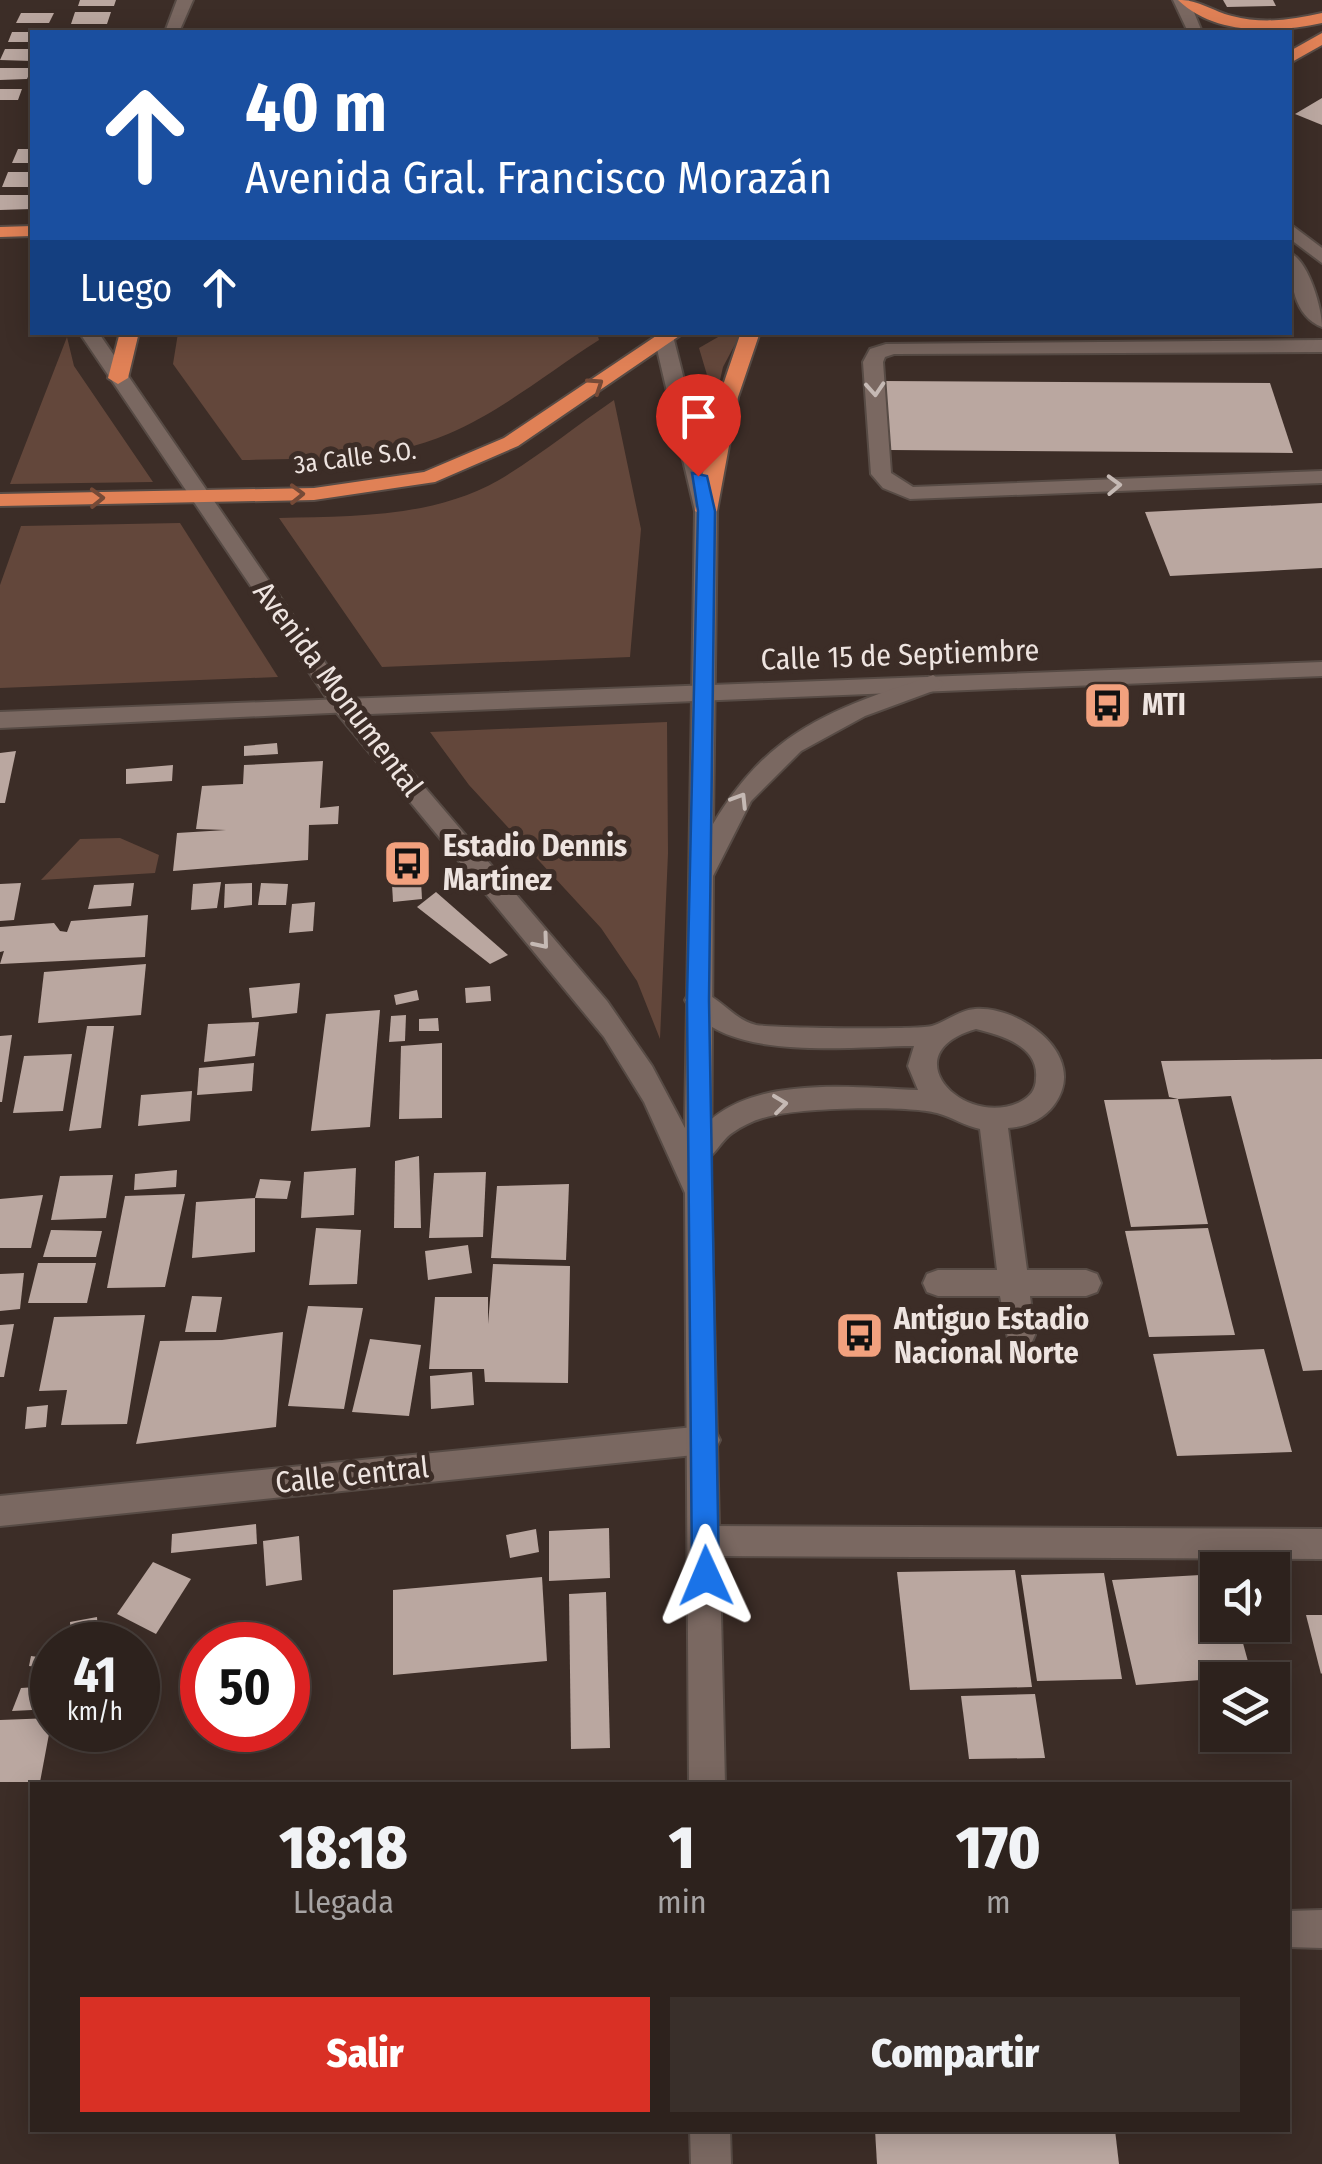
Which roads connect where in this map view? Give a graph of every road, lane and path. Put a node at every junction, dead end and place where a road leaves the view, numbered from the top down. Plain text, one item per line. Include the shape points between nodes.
1 (187, 0) edge
2 (1184, 0) edge
3 (1322, 18) edge
4 (173, 30) edge
5 (192, 30) edge
6 (1195, 30) edge
7 (1322, 38) edge
8 (1292, 57) edge
9 (30, 231) edge
10 (1292, 231) edge
11 (0, 232) edge
12 (1322, 258) edge
13 (1292, 263) edge
14 (1322, 321) edge
15 (90, 335) edge
16 (129, 335) edge
17 (667, 335) edge
18 (750, 335) edge
19 (1322, 346) edge
20 (118, 378) junction
21 (1322, 478) edge
22 (200, 496) junction
23 (0, 500) edge
24 (706, 511) junction
25 (1322, 669) edge
26 (932, 683) junction
27 (704, 692) junction
28 (344, 707) junction
29 (0, 720) edge
30 (701, 889) junction
31 (698, 1000) junction
32 (935, 1036) junction
33 (942, 1102) junction
34 (993, 1119) junction
35 (701, 1150) junction
36 (698, 1192) junction
37 (938, 1283) dead end
38 (1013, 1283) junction
39 (1086, 1283) dead end
40 (1020, 1335) dead end
41 (704, 1440) junction
42 (0, 1510) edge
43 (706, 1541) junction
44 (1322, 1544) edge
45 (707, 1782) edge
46 (1322, 1928) edge
47 (1290, 1930) edge
48 (710, 2132) edge
49 (711, 2164) edge

1 - 4 main road
1 - 5 main road
2 - 3 highway via 1238,24
2 - 6 main road
7 - 8 highway
9 - 11 highway
10 - 12 main road
13 - 14 main road
15 - 20 main road, Avenida Monumental
16 - 20 highway
22 -> 17 highway, 3a Calle S.O. via 342,492 441,474 511,442
17 - 24 main road
18 - 24 highway
19 -> 21 main road via 894,348 876,353 873,362 880,474 910,493
20 - 22 main road, Avenida Monumental
23 -> 22 highway, 3a Calle S.O.
22 - 28 main road, Avenida Monumental
24 - 27 main road
25 - 26 main road, Calle 15 de Septiembre
26 - 27 main road, Calle 15 de Septiembre
30 -> 26 main road via 726,822 768,763 821,725
27 - 28 main road, Calle 15 de Septiembre
27 - 30 main road
28 - 29 main road, Calle 15 de Septiembre
28 -> 36 main road, Avenida Monumental via 629,1050 669,1118
30 - 31 main road
31 - 32 main road via 758,1036
31 - 35 main road
32 - 33 main road via 923,1072
32 - 34 main road via 958,1023 999,1021 1036,1040 1048,1056 1049,1090 1038,1104 1021,1115
33 - 34 main road
35 -> 33 main road via 720,1124 760,1106
34 - 38 main road
35 - 36 main road
36 - 41 main road, Avenida Monumental
37 - 38 main road
38 - 39 main road
38 - 40 main road
41 - 42 main road, Calle Central
41 - 43 main road, Avenida Monumental
43 - 44 main road
43 - 45 main road, Avenida Monumental
46 - 47 main road
48 - 49 main road

